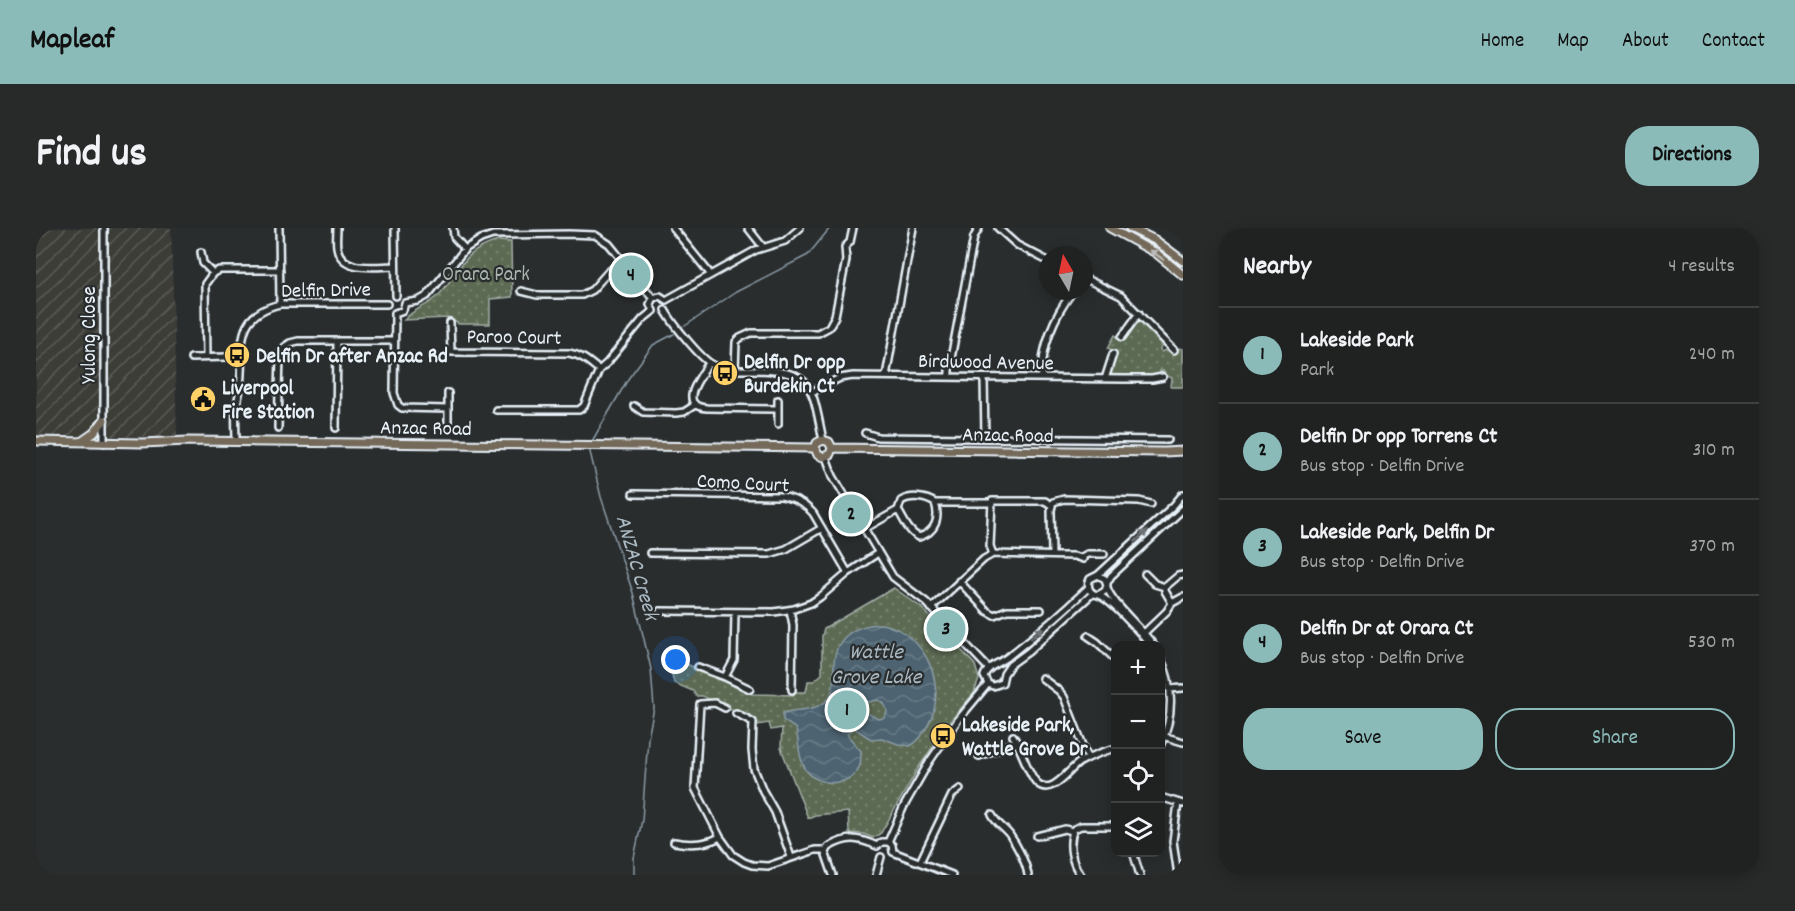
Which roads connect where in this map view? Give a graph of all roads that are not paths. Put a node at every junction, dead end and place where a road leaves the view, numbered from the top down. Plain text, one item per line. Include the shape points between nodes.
1 (104, 228) edge
2 (279, 228) edge
3 (337, 228) edge
4 (395, 228) edge
5 (453, 228) edge
6 (674, 228) edge
7 (748, 228) edge
8 (800, 228) edge
9 (853, 228) edge
10 (913, 228) edge
11 (979, 228) edge
12 (998, 228) edge
13 (1110, 228) edge
14 (1133, 229) edge
15 (511, 231) edge
16 (569, 231) edge
17 (763, 247) junction
18 (465, 249) junction
19 (201, 252) dead end
20 (1039, 256) edge
21 (623, 261) junction
22 (1183, 261) edge
23 (394, 266) junction
24 (279, 270) junction
25 (213, 273) junction
26 (711, 275) junction
27 (1183, 275) edge
28 (1093, 282) edge
29 (521, 291) dead end
30 (396, 296) junction
31 (653, 298) junction
32 (666, 300) junction
33 (1067, 300) edge
34 (405, 303) junction
35 (280, 304) junction
36 (387, 304) junction
37 (665, 310) junction
38 (653, 311) junction
39 (395, 313) junction
40 (1139, 313) junction
41 (450, 323) dead end
42 (1122, 337) dead end
43 (337, 341) junction
44 (394, 341) junction
45 (1168, 345) junction
46 (1163, 350) dead end
47 (1174, 350) dead end
48 (1113, 354) dead end
49 (206, 357) junction
50 (227, 357) dead end
51 (191, 358) dead end
52 (709, 363) junction
53 (599, 370) junction
54 (735, 370) junction
55 (886, 376) junction
56 (949, 377) junction
57 (1163, 377) dead end
58 (984, 378) junction
59 (1042, 378) junction
60 (1105, 379) junction
61 (812, 392) junction
62 (448, 393) dead end
63 (778, 400) dead end
64 (695, 405) junction
65 (634, 406) dead end
66 (448, 409) junction
67 (777, 409) junction
68 (496, 410) dead end
69 (104, 420) junction
70 (448, 423) dead end
71 (778, 424) dead end
72 (278, 428) dead end
73 (336, 428) dead end
74 (865, 434) dead end
75 (985, 438) junction
76 (823, 440) junction
77 (1168, 440) dead end
78 (36, 441) edge
79 (81, 442) junction
80 (236, 442) junction
81 (104, 443) junction
82 (815, 448) junction
83 (832, 448) junction
84 (1183, 451) edge
85 (826, 457) junction
86 (633, 494) dead end
87 (1183, 494) edge
88 (935, 502) junction
89 (992, 503) junction
90 (1151, 504) dead end
91 (1051, 505) junction
92 (1183, 509) edge
93 (898, 510) junction
94 (822, 528) junction
95 (864, 528) junction
96 (650, 553) dead end
97 (878, 553) junction
98 (993, 554) junction
99 (1104, 554) dead end
100 (1052, 555) junction
101 (848, 573) junction
102 (1145, 574) dead end
103 (1098, 575) junction
104 (1183, 575) edge
105 (959, 581) junction
106 (1107, 585) junction
107 (1165, 587) junction
108 (1088, 588) junction
109 (1095, 594) junction
110 (1183, 597) edge
111 (1172, 603) junction
112 (931, 608) junction
113 (790, 610) junction
114 (1041, 610) dead end
115 (660, 611) dead end
116 (735, 612) junction
117 (1143, 634) junction
118 (1088, 636) dead end
119 (1149, 641) edge
120 (1111, 655) edge
121 (698, 667) dead end
122 (991, 667) junction
123 (1165, 667) edge
124 (1004, 674) junction
125 (724, 677) junction
126 (1165, 677) edge
127 (1042, 678) dead end
128 (988, 684) junction
129 (1183, 688) edge
130 (750, 689) dead end
131 (1169, 689) junction
132 (792, 690) dead end
133 (725, 708) dead end
134 (736, 713) dead end
135 (1165, 726) edge
136 (1013, 736) dead end
137 (1165, 737) edge
138 (1017, 742) junction
139 (1183, 742) edge
140 (1113, 749) edge
141 (979, 756) dead end
142 (1088, 758) junction
143 (960, 789) dead end
144 (1165, 798) edge
145 (1180, 803) edge
146 (992, 815) dead end
147 (1111, 826) edge
148 (1072, 831) junction
149 (1037, 836) dead end
150 (720, 837) junction
151 (674, 842) dead end
152 (888, 842) junction
153 (877, 846) junction
154 (826, 850) junction
155 (893, 852) junction
156 (791, 857) junction
157 (881, 857) junction
158 (1137, 857) edge
159 (920, 862) junction
160 (832, 875) edge
161 (876, 875) edge
162 (952, 875) edge
163 (1028, 875) edge
164 (1081, 875) edge
165 (1142, 875) edge
166 (1178, 875) edge

1 - 69 street, Yulong Close
2 - 24 street
3 - 23 street via 337,247 345,262 356,266
4 - 23 street
5 - 18 street via 456,240
6 - 26 street
7 - 17 street
8 - 17 street via 785,240
9 - 54 street via 845,247 835,316 829,327 818,333 745,334 736,342
10 - 55 street
11 - 56 street via 974,237
12 - 20 street via 1017,245
27 -> 13 main road via 1156,254
14 - 22 main road
15 - 16 street
15 - 18 street via 488,236
16 - 21 street via 602,239
17 - 26 street
18 - 34 street via 427,296
19 - 25 street via 202,263
21 - 29 street via 582,295
21 - 31 street
23 - 30 street
24 - 25 street via 226,269
24 - 35 street
25 - 49 street via 205,284
26 - 32 street
28 - 40 street via 1121,296
30 - 34 street
30 - 36 street
31 - 32 street via 660,296
31 - 38 street
32 - 37 street
33 - 59 street via 1048,336
34 - 39 street via 403,310
35 - 36 street, Delfin Drive
35 - 80 street, Delfin Drive via 259,312 242,335
36 - 39 street
37 - 38 street
37 - 52 street
38 - 53 street
39 - 44 street
40 - 42 street
40 - 45 street
41 - 53 street, Paroo Court via 451,352 577,354
43 - 44 street
43 - 72 street via 298,341 280,351
43 - 73 street
44 - 66 street via 394,393 398,405 409,409
45 - 46 street
45 - 47 street
48 - 60 street
49 - 50 street
49 - 51 street
52 - 54 street
52 - 64 street via 693,388
53 - 68 street via 579,410
54 - 61 street via 786,372
55 - 56 street, Birdwood Avenue
55 - 61 street, Birdwood Avenue via 840,378
56 - 58 street, Birdwood Avenue
57 - 60 street, Birdwood Avenue
58 - 59 street, Birdwood Avenue
58 - 75 street
59 - 60 street, Birdwood Avenue
61 - 76 street
62 - 66 street
63 - 67 street
64 - 65 street via 676,413 643,412
64 - 67 street
66 - 70 street
67 - 71 street
69 - 79 main road
69 - 81 street, Yulong Close
74 - 75 street
75 - 77 street
76 - 82 main road
76 - 83 main road
78 - 79 main road, Anzac Road
79 - 81 main road, Anzac Road
80 - 81 main road, Anzac Road
80 - 82 main road, Anzac Road
82 - 85 main road via 818,455
83 - 84 main road, Anzac Road
83 - 85 main road
85 - 95 street
86 - 94 street, Como Court via 781,496 807,506
103 -> 87 street
88 - 89 street
88 - 93 street via 908,498
88 - 93 street via 936,524 921,536 914,535
89 - 91 street via 1045,501
89 - 98 street
90 - 91 street via 1064,500
91 - 100 street
92 - 106 street via 1111,576
93 - 95 street
94 - 96 street via 770,555
94 - 101 street, Como Court
95 - 97 street
97 - 101 street
97 - 112 street via 893,577
98 - 100 street
98 - 105 street
99 - 100 street via 1087,554 1082,558
101 - 113 street via 811,603
102 - 107 street
103 - 106 street
103 - 108 street via 1090,579
104 - 107 street
105 - 112 street
105 - 114 street via 994,615 1007,610
106 - 109 street via 1104,592
106 - 117 street via 1112,597
107 - 111 street
108 - 109 street
122 -> 108 street via 1022,646
109 - 117 street via 1107,600
109 - 124 street via 1010,664
110 - 111 street
111 - 117 street
112 - 122 street
113 - 116 street
113 - 132 street
115 - 116 street
116 - 125 street via 734,660
117 - 119 street
118 - 120 street
121 - 125 street
122 - 124 street
122 - 128 street via 984,676
123 - 131 street
124 - 128 street via 999,685
125 - 130 street
126 - 131 street
127 - 142 street via 1068,704
128 - 152 street via 957,720 929,762
129 - 131 street
131 - 135 street via 1170,710
133 - 150 street via 699,704 694,788
134 - 156 street via 753,722 754,769
136 - 138 street
137 - 139 street
138 - 141 street
138 - 142 street via 1032,777 1042,785 1056,784 1073,766
140 - 142 street
143 - 159 street via 952,795
144 - 145 street
145 - 166 street via 1173,841
146 - 163 street via 1008,833
147 - 148 street via 1078,826
148 - 149 street
148 - 164 street via 1073,859
150 - 151 street via 708,843
150 - 156 street via 734,855 752,865 772,865
152 - 153 street
152 - 155 street
153 - 154 street via 853,838 832,844
153 - 157 street
154 - 156 street
154 - 160 street
155 - 157 street
155 - 159 street
157 - 161 street
158 - 165 street
159 - 162 street

